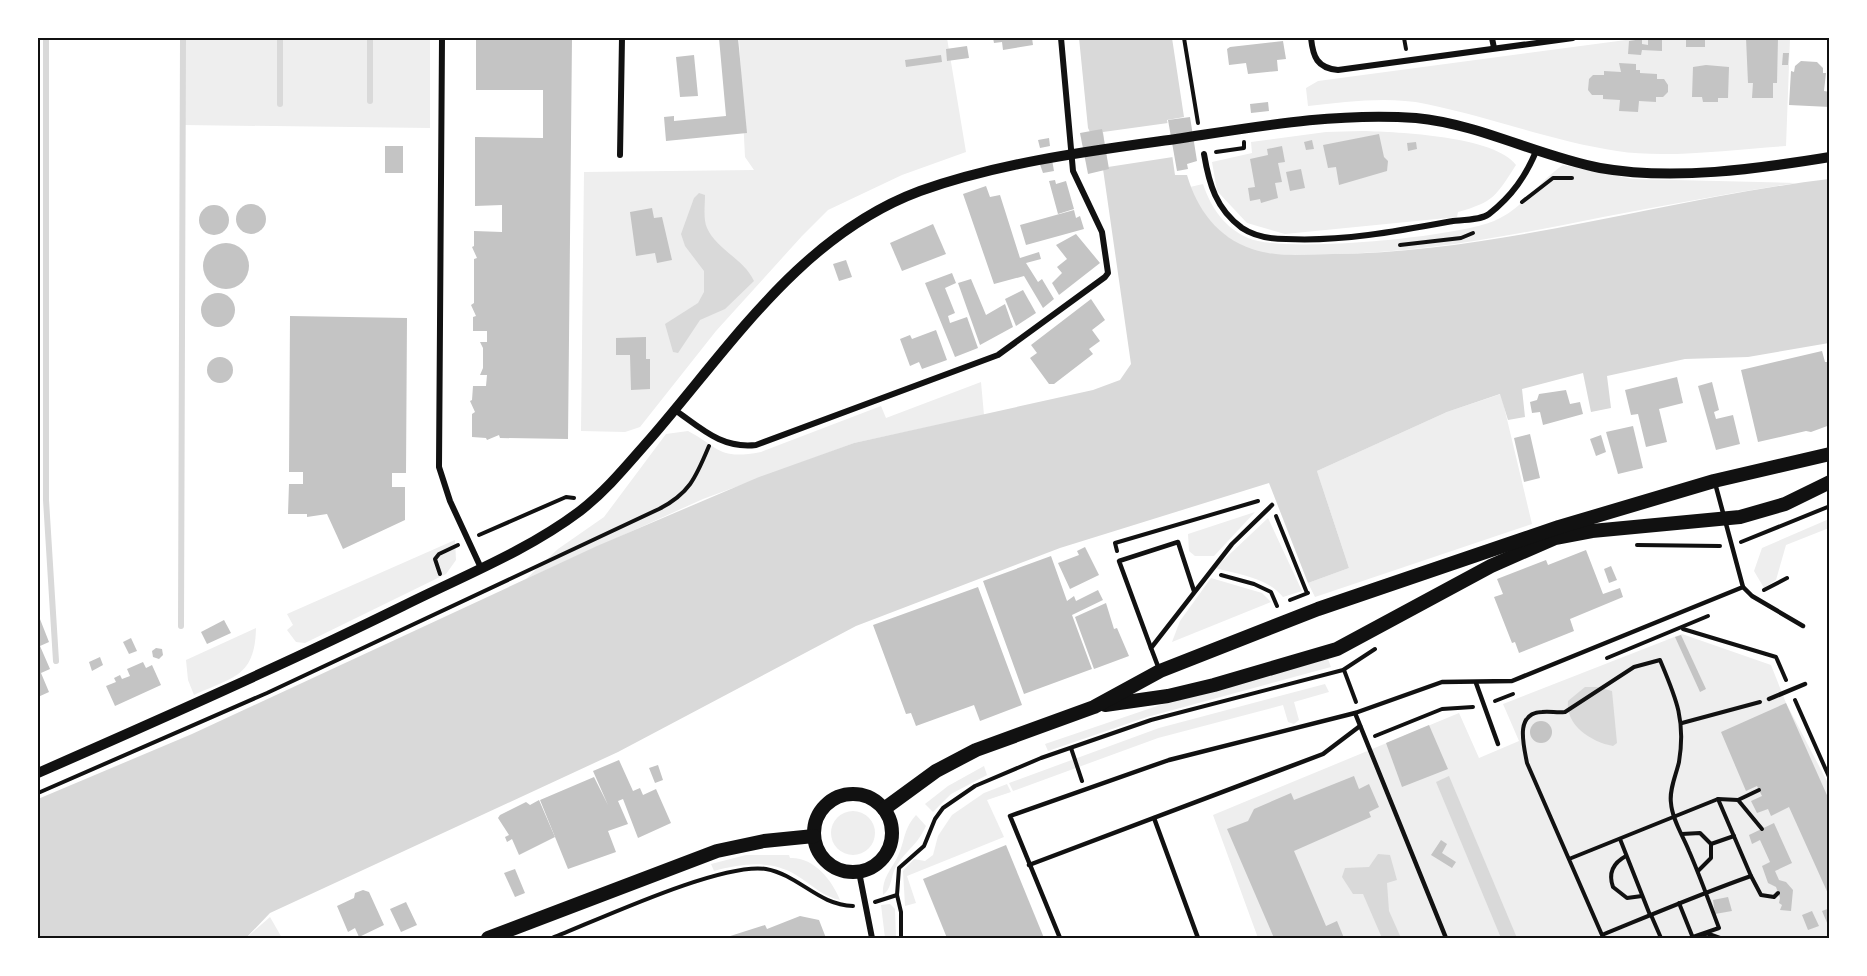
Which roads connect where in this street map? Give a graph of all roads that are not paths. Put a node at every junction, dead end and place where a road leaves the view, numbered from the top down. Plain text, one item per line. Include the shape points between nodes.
1 (442, 38) edge
2 (622, 38) edge
3 (1061, 38) edge
4 (1311, 38) edge
5 (1492, 38) edge
6 (1573, 38) edge
7 (1556, 39) edge
8 (1494, 48) junction
9 (1537, 149) junction
10 (1204, 154) road end
11 (620, 155) dead end
12 (1830, 157) edge
13 (675, 410) junction
14 (1830, 454) edge
15 (1714, 481) junction
16 (1830, 482) edge
17 (1272, 505) road end
18 (1724, 520) junction
19 (481, 568) junction
20 (1743, 587) junction
21 (1194, 591) junction
22 (1803, 626) dead end
23 (1151, 648) junction
24 (1161, 672) junction
25 (1476, 683) junction
26 (1805, 684) dead end
27 (1769, 699) road end
28 (1094, 707) junction
29 (1357, 712) junction
30 (1360, 726) junction
31 (1497, 744) dead end
32 (38, 773) edge
33 (884, 809) junction
34 (1154, 818) junction
35 (814, 836) junction
36 (1029, 865) junction
37 (859, 872) junction
38 (488, 939) edge
39 (872, 939) edge
40 (1060, 939) edge
41 (1198, 939) edge
42 (1446, 939) edge

1 - 19 street via 439,467
2 - 11 street
3 - 13 street via 1073,171 1102,232 1108,273 1105,277 998,355 756,445 740,447 712,437
4 - 8 street via 1317,62 1326,69 1338,70
5 - 8 street
6 - 7 street
7 - 8 street
9 - 10 street via 1525,178 1487,216 1388,232 1302,239 1264,237 1243,229 1214,197
9 - 12 street via 1596,167 1654,174
9 - 13 street via 1422,119 1380,116 1325,119 1093,151 964,177 886,206 854,224 802,264
13 - 19 street via 596,498 552,532
14 - 15 main road
15 - 18 lane
15 - 24 main road via 1500,546 1318,609
16 - 18 main road via 1785,504
17 - 21 lane via 1232,544
18 - 20 lane
18 - 28 main road via 1592,531 1555,538 1491,566 1336,649 1191,690
19 - 32 street via 287,663
20 - 22 lane
20 - 25 lane via 1512,681
21 - 23 lane
21 - 23 lane via 1178,542 1119,561
23 - 24 lane
24 - 28 main road
25 - 29 lane via 1442,682
25 - 31 lane
26 - 27 lane
28 - 33 main road via 976,750 936,771
29 - 30 lane
29 - 36 lane via 1169,760 1010,816
30 - 34 lane via 1323,754
30 - 42 lane
33 - 35 main road via 858,794 835,798 818,814
33 - 37 main road via 891,823 890,847 880,861
34 - 36 lane
34 - 41 lane
35 - 37 main road via 818,852 829,864 843,871
35 - 38 main road via 717,851
36 - 40 lane
37 - 39 street

